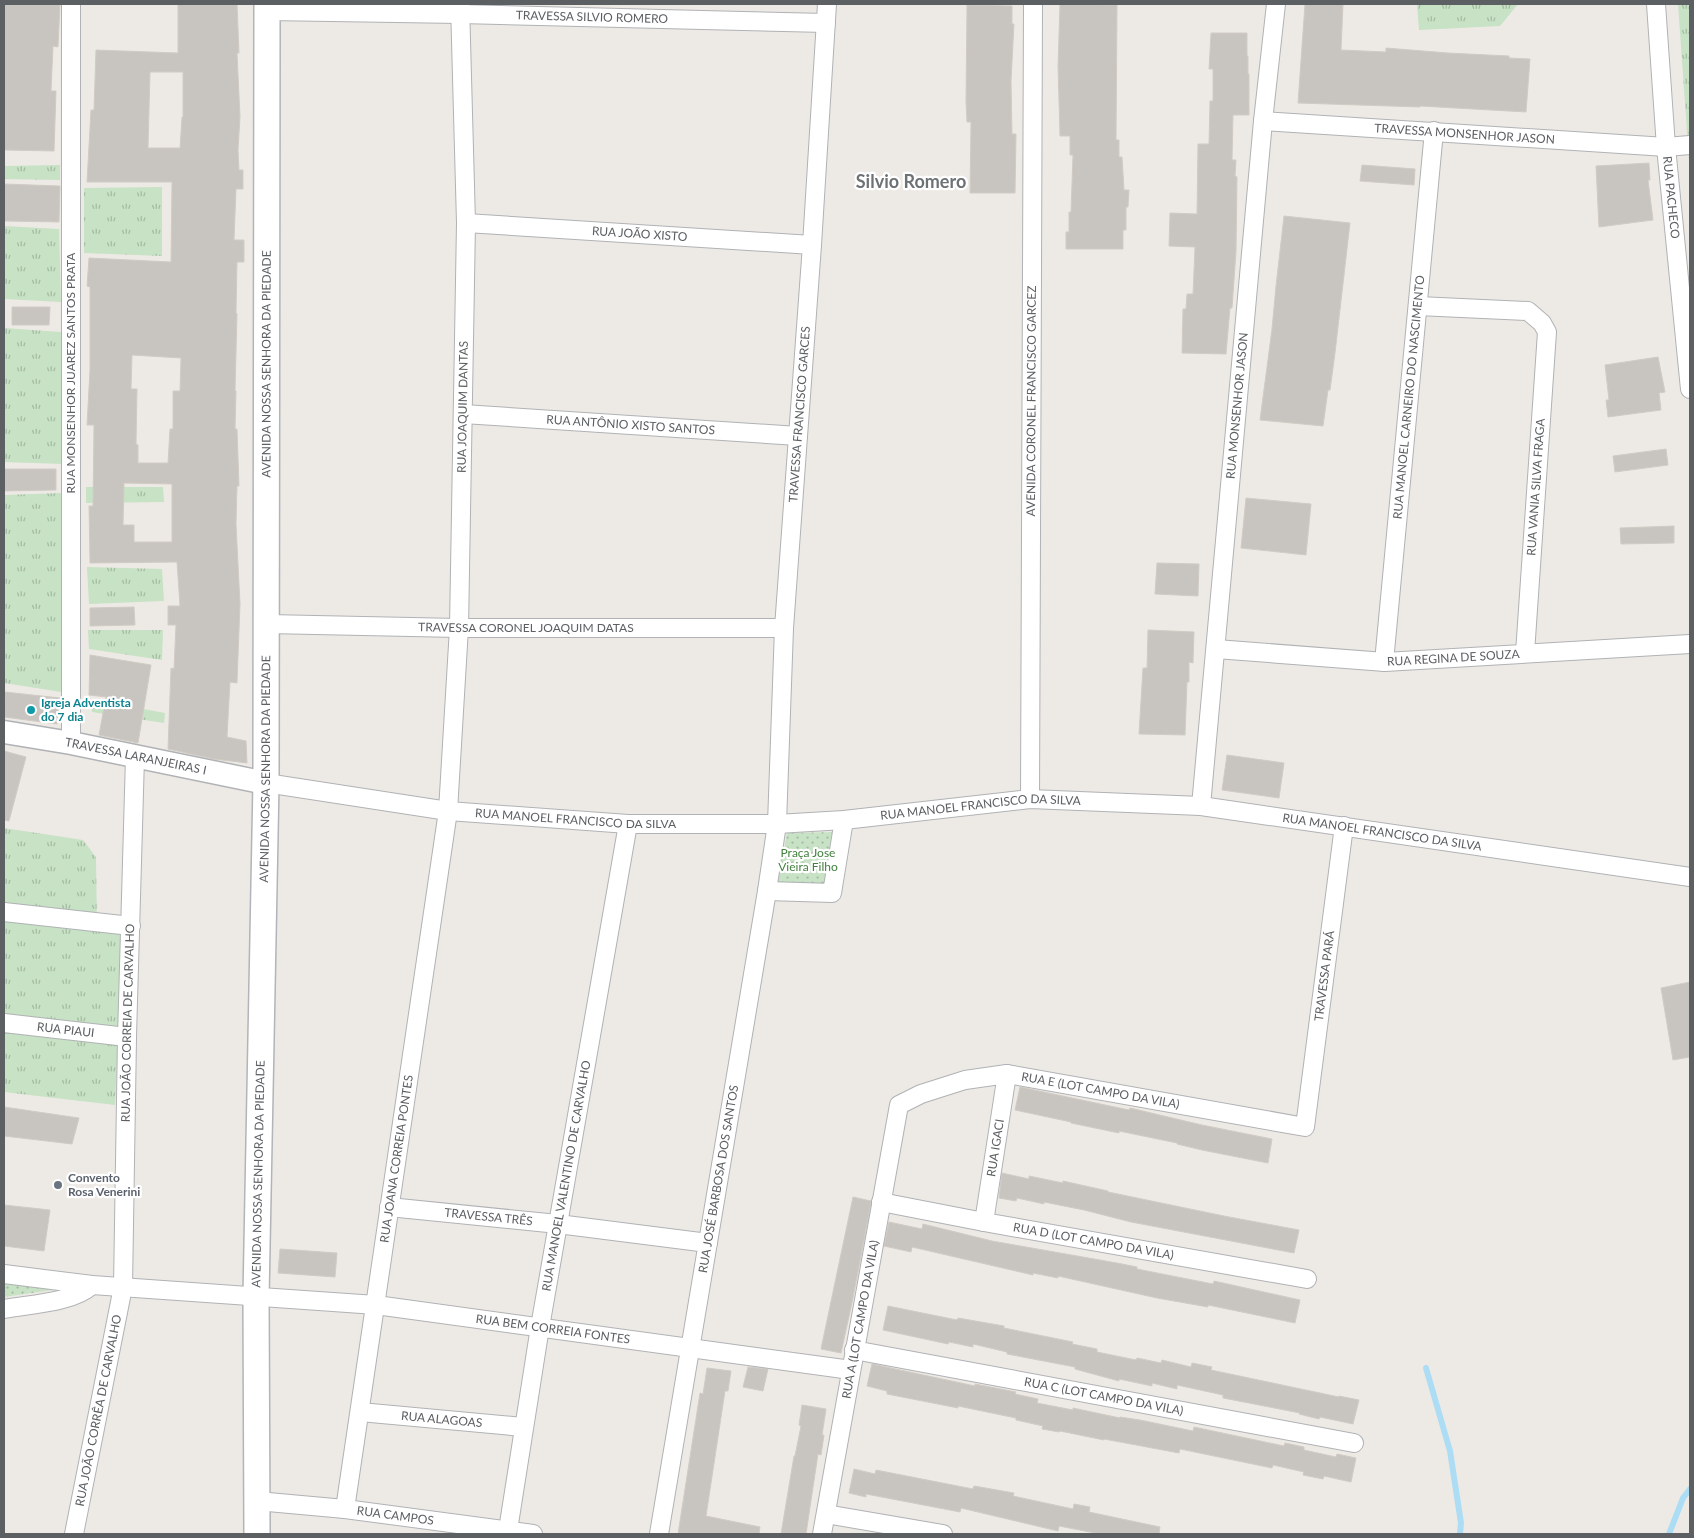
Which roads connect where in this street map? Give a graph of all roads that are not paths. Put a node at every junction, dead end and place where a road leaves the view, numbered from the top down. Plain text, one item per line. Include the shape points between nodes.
1 (71, 4) edge
2 (827, 4) edge
3 (1033, 4) edge
4 (1276, 4) edge
5 (1656, 4) edge
6 (267, 7) edge
7 (460, 9) edge
8 (826, 23) junction
9 (1263, 121) junction
10 (1434, 131) junction
11 (1690, 145) edge
12 (1666, 147) junction
13 (466, 223) junction
14 (812, 246) junction
15 (1418, 306) junction
16 (1690, 389) edge
17 (463, 414) junction
18 (798, 436) junction
19 (267, 624) junction
20 (459, 628) junction
21 (784, 628) junction
22 (1690, 644) edge
23 (1216, 649) junction
24 (1525, 653) junction
25 (1384, 662) junction
26 (4, 732) edge
27 (71, 743) junction
28 (135, 757) junction
29 (266, 783) junction
30 (1030, 799) junction
31 (1201, 806) junction
32 (448, 811) junction
33 (844, 820) junction
34 (628, 824) junction
35 (777, 824) junction
36 (1344, 826) junction
37 (1690, 877) edge
38 (767, 891) junction
39 (4, 912) edge
40 (131, 926) junction
41 (4, 1023) edge
42 (127, 1037) junction
43 (1007, 1074) junction
44 (899, 1105) joint
45 (1305, 1127) joint
46 (881, 1202) junction
47 (389, 1208) junction
48 (984, 1222) junction
49 (558, 1224) junction
50 (708, 1243) junction
51 (4, 1274) edge
52 (1307, 1279) dead end
53 (92, 1285) junction
54 (123, 1287) junction
55 (256, 1297) junction
56 (376, 1305) junction
57 (4, 1309) edge
58 (540, 1327) junction
59 (690, 1349) junction
60 (854, 1350) junction
61 (851, 1370) junction
62 (360, 1412) junction
63 (523, 1427) junction
64 (1354, 1443) dead end
65 (257, 1501) junction
66 (346, 1509) junction
67 (826, 1514) junction
68 (508, 1530) junction
69 (74, 1534) edge
70 (257, 1534) edge
71 (533, 1534) edge
72 (658, 1534) edge
73 (822, 1534) edge
74 (943, 1534) edge

1 - 27 street, RUA MONSENHOR JUAREZ SANTOS PRATA
2 - 8 street, TRAVESSA FRANCISCO GARCES
3 - 30 street, AVENIDA CORONEL FRANCISCO GARCEZ
4 - 9 street, RUA MONSENHOR JASON
5 - 12 street, RUA PACHECO
6 - 7 street, TRAVESSA SILVIO ROMERO
6 - 19 main road, AVENIDA NOSSA SENHORA DA PIEDADE
7 - 8 street, TRAVESSA SILVIO ROMERO
7 - 13 street, RUA JOAQUIM DANTAS
8 - 14 street, TRAVESSA FRANCISCO GARCES
9 - 10 street, TRAVESSA MONSENHOR JASON
9 - 23 street, RUA MONSENHOR JASON
10 - 12 street, TRAVESSA MONSENHOR JASON
10 - 15 street, RUA MANOEL CARNEIRO DO NASCIMENTO
11 - 12 street, TRAVESSA MONSENHOR JASON
12 - 16 street, RUA PACHECO
13 - 14 street, RUA JOÃO XISTO
13 - 17 street, RUA JOAQUIM DANTAS
14 - 18 street, TRAVESSA FRANCISCO GARCES
15 - 24 street, RUA VANIA SILVA FRAGA via 1528,311 1547,332
15 - 25 street, RUA MANOEL CARNEIRO DO NASCIMENTO
17 - 18 street, RUA ANTÔNIO XISTO SANTOS
17 - 20 street, RUA JOAQUIM DANTAS
18 - 21 street, TRAVESSA FRANCISCO GARCES
19 - 20 street, TRAVESSA CORONEL JOAQUIM DATAS
19 - 29 main road, AVENIDA NOSSA SENHORA DA PIEDADE
20 - 21 street, TRAVESSA CORONEL JOAQUIM DATAS
20 - 32 street, RUA JOAQUIM DANTAS
21 - 35 street, TRAVESSA FRANCISCO GARCES
22 - 24 street, RUA REGINA DE SOUZA
23 - 25 street, RUA REGINA DE SOUZA
23 - 31 street, RUA MONSENHOR JASON
24 - 25 street, RUA REGINA DE SOUZA
26 - 27 street, TRAVESSA LARANJEIRAS I
27 - 28 street, TRAVESSA LARANJEIRAS I
28 - 29 street, TRAVESSA LARANJEIRAS I
28 - 40 street, RUA JOÃO CORREIA DE CARVALHO
29 - 32 street, RUA MANOEL FRANCISCO DA SILVA
29 - 55 main road, AVENIDA NOSSA SENHORA DA PIEDADE
30 - 31 street, RUA MANOEL FRANCISCO DA SILVA
30 - 33 street, RUA MANOEL FRANCISCO DA SILVA
31 - 36 street, RUA MANOEL FRANCISCO DA SILVA
32 - 34 street, RUA MANOEL FRANCISCO DA SILVA
32 - 47 street, RUA JOANA CORREIA PONTES
33 - 35 street, RUA MANOEL FRANCISCO DA SILVA
33 - 38 street via 832,893
34 - 35 street, RUA MANOEL FRANCISCO DA SILVA
34 - 49 street, RUA MANOEL VALENTINO DE CARVALHO
35 - 38 street, RUA JOSÉ BARBOSA DOS SANTOS
36 - 37 street, RUA MANOEL FRANCISCO DA SILVA
36 - 45 street, TRAVESSA PARÁ
38 - 50 street, RUA JOSÉ BARBOSA DOS SANTOS
39 - 40 street
40 - 42 street, RUA JOÃO CORREIA DE CARVALHO
41 - 42 street, RUA PIAUI
42 - 54 street, RUA JOÃO CORREIA DE CARVALHO
43 - 44 street, RUA E (LOT CAMPO DA VILA) via 965,1080
43 - 45 street, RUA E (LOT CAMPO DA VILA)
43 - 48 street, RUA IGACI
44 - 46 street, RUA A (LOT CAMPO DA VILA)
46 - 48 street, RUA D (LOT CAMPO DA VILA)
46 - 60 street, RUA A (LOT CAMPO DA VILA)
47 - 49 street, TRAVESSA TRÊS
47 - 56 street, RUA JOANA CORREIA PONTES
48 - 52 street, RUA D (LOT CAMPO DA VILA)
49 - 50 street, TRAVESSA TRÊS
49 - 58 street, RUA MANOEL VALENTINO DE CARVALHO
50 - 59 street, RUA JOSÉ BARBOSA DOS SANTOS
51 - 53 street, RUA BEM CORREIA FONTES
53 - 54 street, RUA BEM CORREIA FONTES
53 - 57 street via 65,1298
54 - 55 street, RUA BEM CORREIA FONTES
54 - 69 street, RUA JOÃO CORRÊA DE CARVALHO
55 - 56 street, RUA BEM CORREIA FONTES
55 - 65 main road, AVENIDA NOSSA SENHORA DA PIEDADE
56 - 58 street, RUA BEM CORREIA FONTES
56 - 62 street, RUA JOANA CORREIA PONTES
58 - 59 street, RUA BEM CORREIA FONTES
58 - 63 street, RUA MANOEL VALENTINO DE CARVALHO
59 - 61 street, RUA BEM CORREIA FONTES
59 - 72 street, RUA JOSÉ BARBOSA DOS SANTOS
60 - 61 street, RUA A (LOT CAMPO DA VILA)
60 - 64 street, RUA C (LOT CAMPO DA VILA)
61 - 67 street, RUA A (LOT CAMPO DA VILA)
62 - 63 street, RUA ALAGOAS
62 - 66 street, RUA JOANA CORREIA PONTES
63 - 68 street, RUA MANOEL VALENTINO DE CARVALHO
65 - 66 street, RUA CAMPOS
65 - 70 main road, AVENIDA NOSSA SENHORA DA PIEDADE
66 - 68 street, RUA CAMPOS
67 - 73 street, RUA A (LOT CAMPO DA VILA)
67 - 74 street
68 - 71 street, RUA CAMPOS

